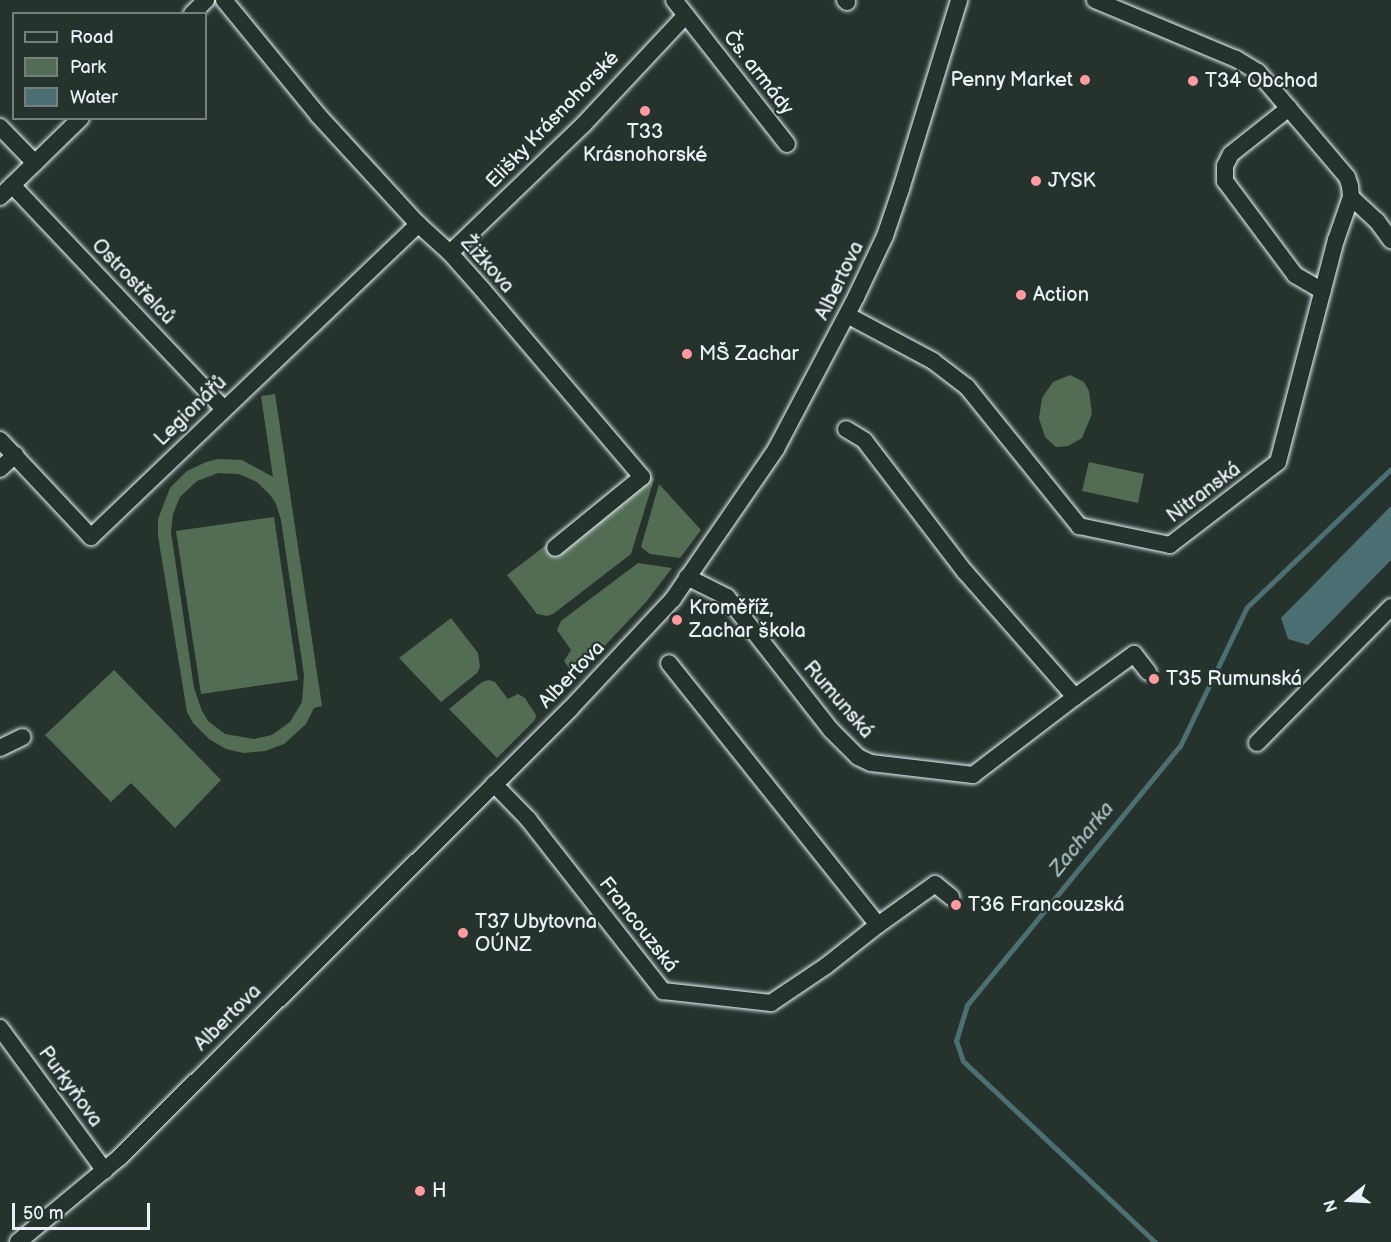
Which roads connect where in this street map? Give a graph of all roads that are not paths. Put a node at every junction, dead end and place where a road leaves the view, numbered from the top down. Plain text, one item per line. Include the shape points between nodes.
1 (206, 0) edge
2 (224, 0) edge
3 (674, 0) edge
4 (959, 0) edge
5 (1095, 0) edge
6 (194, 12) edge
7 (686, 15) junction
8 (1289, 108) junction
9 (79, 120) edge
10 (0, 127) edge
11 (787, 144) dead end
12 (35, 163) junction
13 (6, 191) edge
14 (1351, 198) junction
15 (418, 224) junction
16 (1391, 240) edge
17 (450, 254) junction
18 (1323, 291) junction
19 (847, 315) junction
20 (224, 408) junction
21 (846, 429) dead end
22 (0, 440) edge
23 (15, 455) junction
24 (0, 470) edge
25 (555, 548) dead end
26 (687, 578) junction
27 (1391, 607) edge
28 (669, 663) dead end
29 (1148, 672) dead end
30 (1075, 697) junction
31 (23, 737) dead end
32 (1257, 743) dead end
33 (0, 748) edge
34 (494, 784) junction
35 (951, 897) dead end
36 (878, 925) junction
37 (0, 1028) edge
38 (105, 1170) junction
39 (18, 1242) edge

1 - 6 street
2 - 15 street, Žižkova via 318,115
3 - 7 street, Čs. armády
4 - 19 street, Albertova via 885,236
5 - 8 street via 1236,58 1258,72
7 - 11 street, Čs. armády
7 - 17 street, Elišky Krásnohorské via 584,123
8 - 14 street via 1347,177
8 - 18 street via 1231,154 1225,166 1225,182 1295,275
9 - 12 street
10 - 12 street
12 - 13 street
13 - 20 street, Ostrostřelců
14 - 16 street via 1377,220
14 - 18 street, Nitranská
15 - 17 street, Žižkova
15 - 20 street, Legionářů
17 - 25 street, Žižkova via 642,477
18 - 19 street, Nitranská via 1278,462 1170,545 1079,526 968,387 933,361
19 - 26 street, Albertova via 776,448
20 - 23 street, Legionářů via 91,537
21 - 30 street via 864,440 965,572
22 - 23 street, Legionářů
23 - 24 street
26 - 30 street, Rumunská via 727,597 831,730 858,757 871,763 973,775
26 - 34 street, Albertova via 673,599
27 - 32 street
28 - 36 street
29 - 30 street, Rumunská via 1134,654
31 - 33 street
34 - 36 street, Francouzská via 528,819 663,990 771,1003
34 - 38 street, Albertova
35 - 36 street, Francouzská via 935,884
37 - 38 street, Purkyňova
38 - 39 street, Albertova

